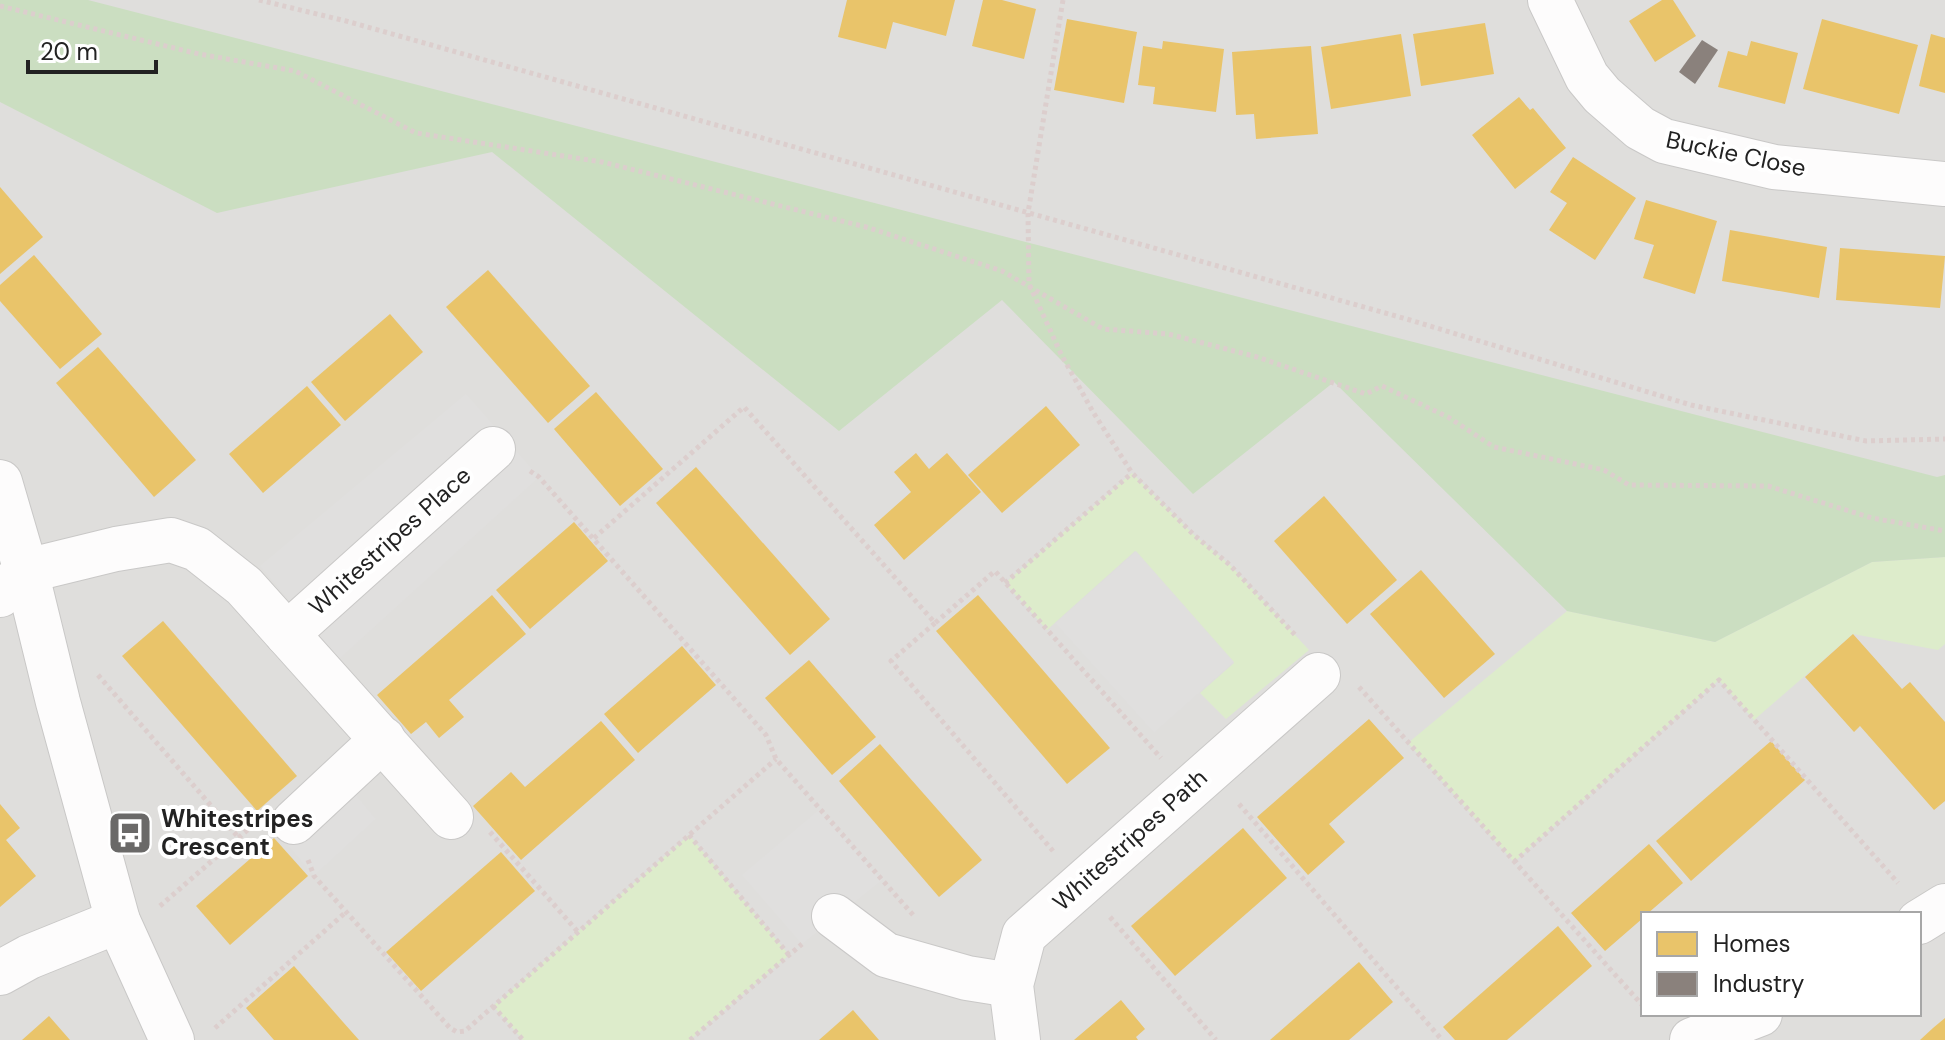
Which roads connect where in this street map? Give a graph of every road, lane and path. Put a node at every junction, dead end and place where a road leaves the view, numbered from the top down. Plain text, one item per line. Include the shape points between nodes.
1 (259, 0) edge
2 (1063, 0) edge
3 (1550, 0) edge
4 (0, 6) edge
5 (1945, 184) edge
6 (1028, 213) junction
7 (1029, 284) junction
8 (1945, 439) edge
9 (493, 449) joint
10 (1132, 473) junction
11 (0, 482) edge
12 (1945, 531) edge
13 (594, 538) junction
14 (13, 583) edge
15 (1005, 583) junction
16 (935, 623) junction
17 (287, 634) junction
18 (46, 652) junction
19 (1318, 675) junction
20 (383, 739) junction
21 (776, 759) junction
22 (1188, 789) junction
23 (1241, 806) dead end
24 (451, 817) joint
25 (294, 822) junction
26 (689, 835) junction
27 (239, 838) junction
28 (1514, 862) junction
29 (1081, 884) junction
30 (346, 912) junction
31 (1931, 915) edge
32 (834, 916) joint
33 (1113, 921) dead end
34 (919, 923) dead end
35 (121, 929) junction
36 (579, 933) junction
37 (789, 955) junction
38 (0, 973) edge
39 (1011, 985) junction
40 (1641, 1004) edge
41 (493, 1006) junction
42 (1755, 1016) edge
43 (192, 1035) edge
44 (523, 1040) edge
45 (690, 1040) edge
46 (1018, 1040) edge
47 (1216, 1040) edge
48 (1442, 1040) edge
49 (1692, 1040) edge

1 - 6 path
2 - 6 path
3 - 5 street, Buckie Close via 1587,77 1640,128 1664,141 1774,167
4 - 7 path via 199,54 295,71 416,133 602,162 820,215
6 - 7 path
6 - 8 path via 1691,405 1866,441
7 - 10 path via 1086,400
7 - 12 path via 1103,329 1168,334 1366,394 1382,386 1448,417 1494,447 1604,470 1629,485 1768,486 1872,518
9 - 13 path via 539,477
9 - 17 street, Whitestripes Place
10 - 15 path
10 - 19 path via 1289,629 1312,654
11 - 14 street
13 - 16 path via 744,407
13 - 21 path via 766,735
14 - 17 street, Whitestripes Place via 171,540 197,549 244,586
14 - 18 street
15 - 16 path via 995,571
15 - 22 path
16 - 29 path via 891,661
17 - 20 street, Whitestripes Place
18 - 27 path via 72,645
18 - 35 street
19 - 22 street, Whitestripes Path
19 - 28 path via 1350,678
20 - 24 street, Whitestripes Place
20 - 25 street
21 - 26 path
21 - 34 path
22 - 29 street, Whitestripes Path
23 - 48 path
24 - 36 path via 477,818
25 - 27 path via 263,817
25 - 30 path via 314,876
26 - 36 path
26 - 37 path
27 - 35 path
28 - 31 path via 1719,680
28 - 40 path
29 - 39 street, Whitestripes Path via 1024,935
30 - 41 path via 450,1028 465,1031
30 - 43 path
32 - 37 path
32 - 39 street via 886,955
33 - 47 path
35 - 38 street via 29,957
35 - 43 street
36 - 41 path
37 - 45 path
39 - 46 street, Whitestripes Path
41 - 44 path
42 - 49 street

